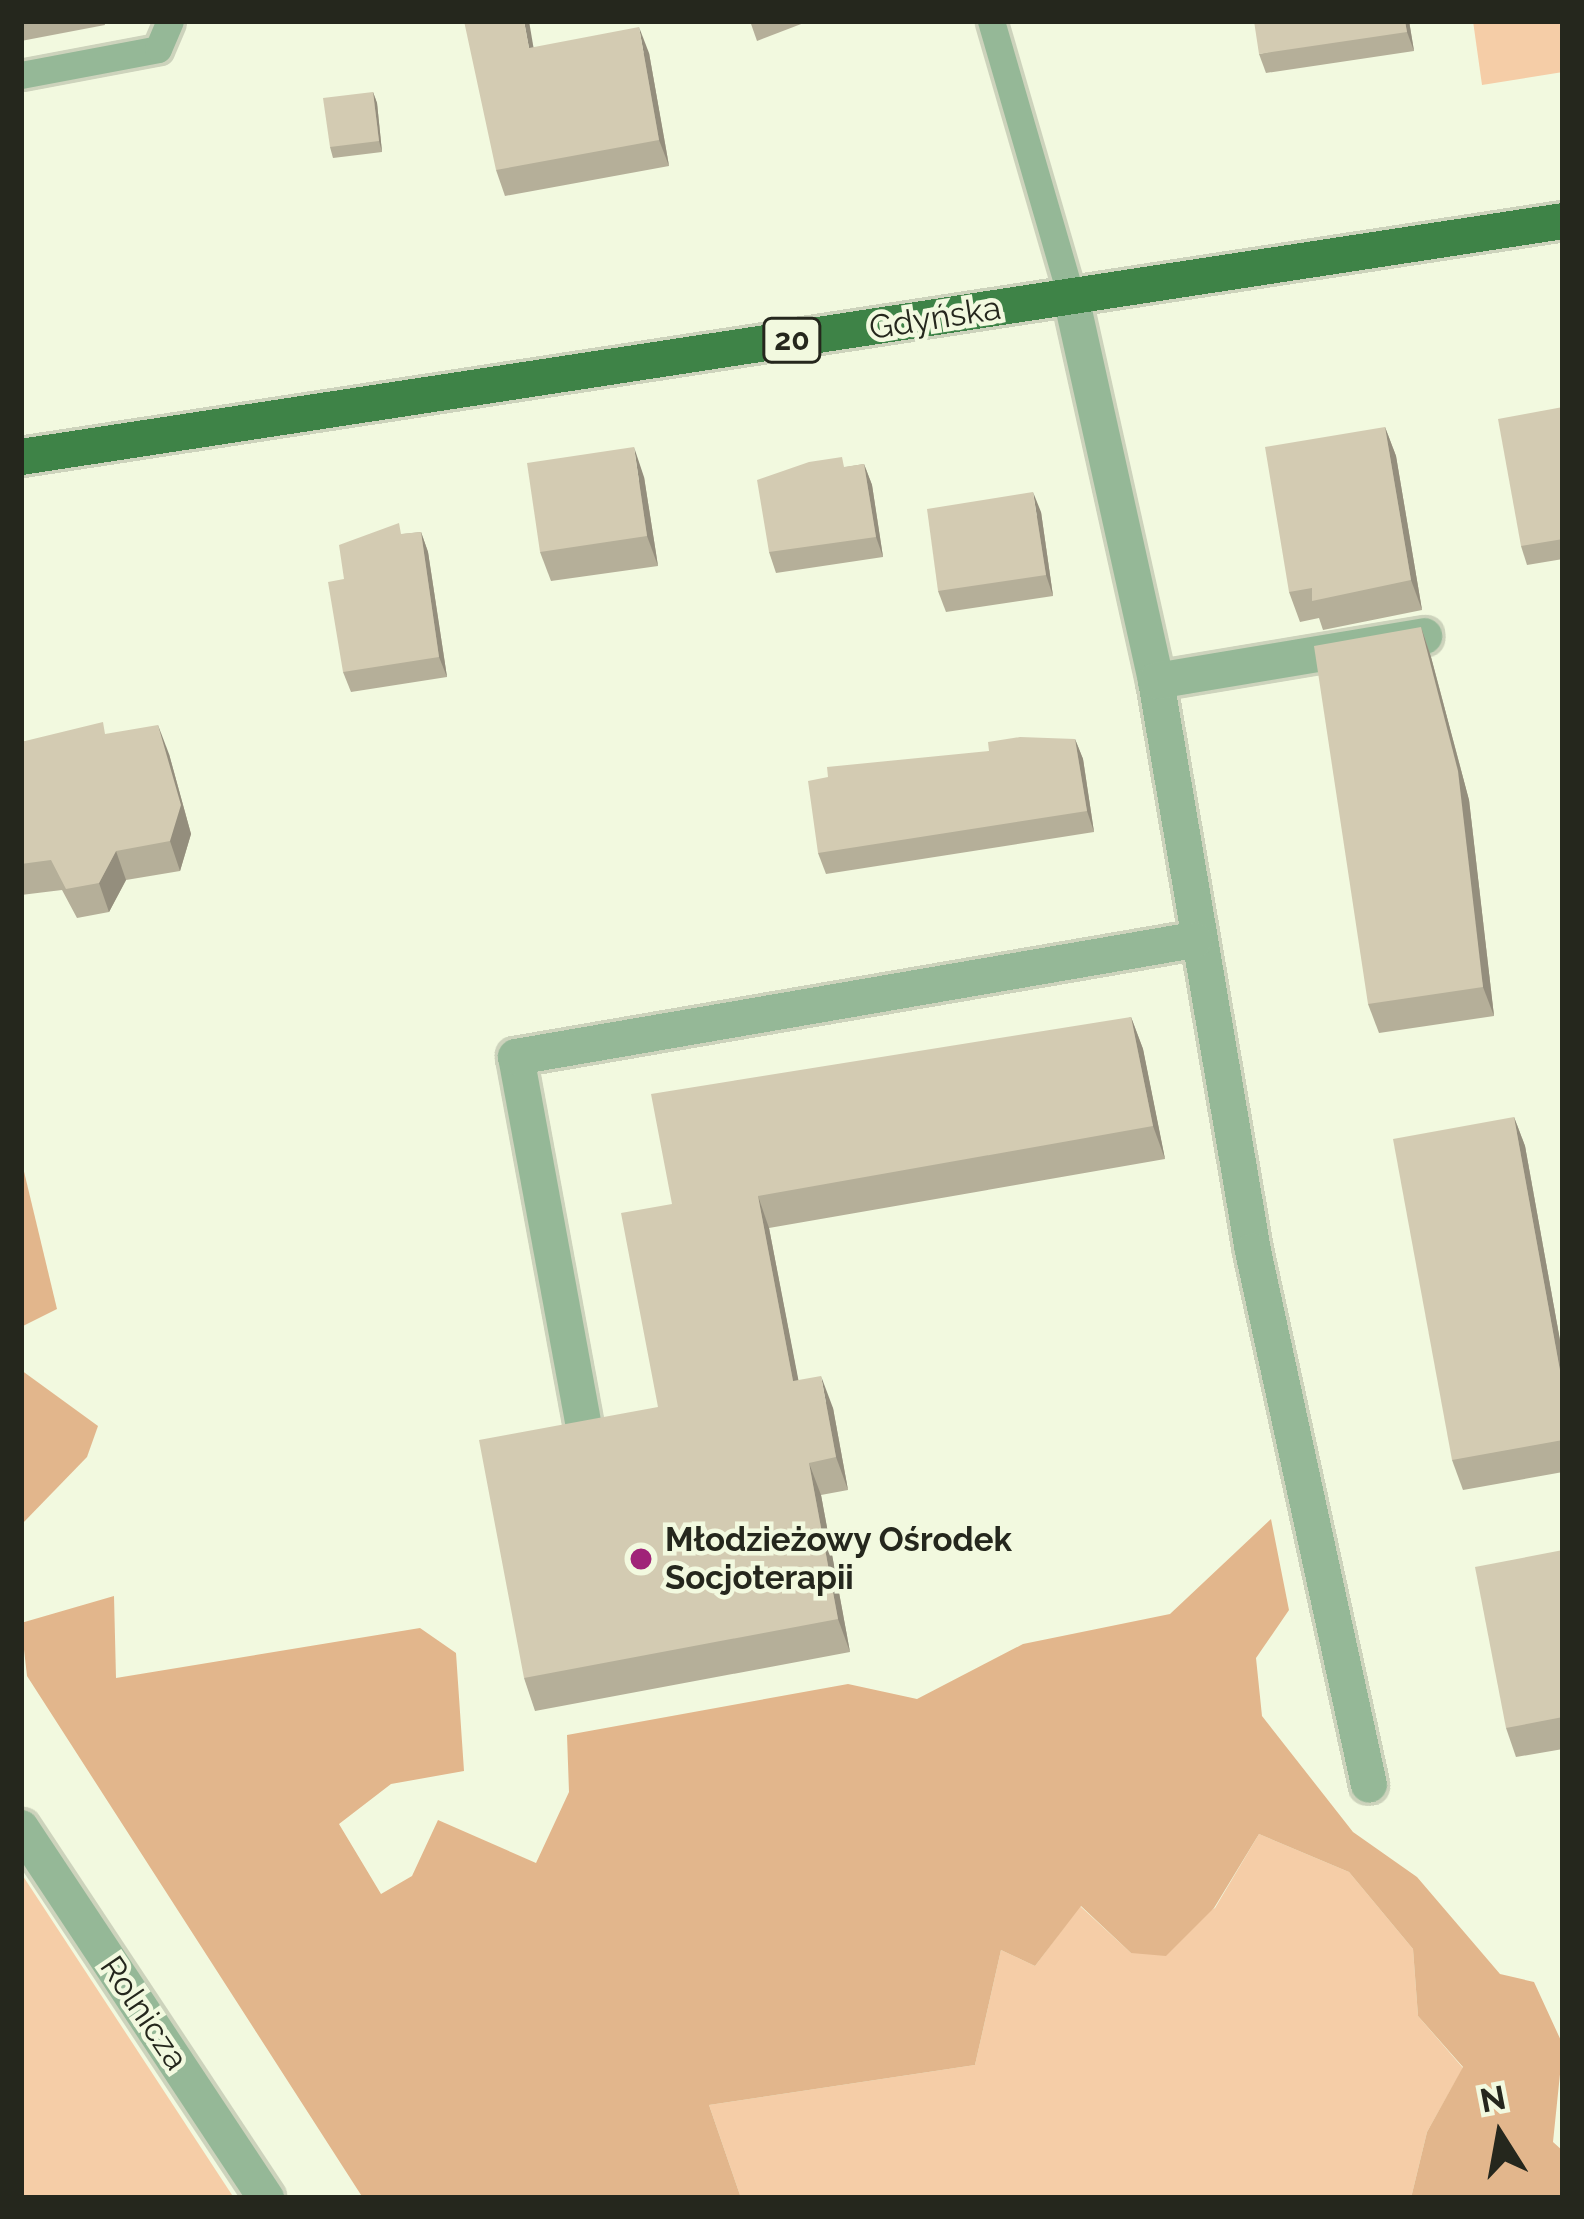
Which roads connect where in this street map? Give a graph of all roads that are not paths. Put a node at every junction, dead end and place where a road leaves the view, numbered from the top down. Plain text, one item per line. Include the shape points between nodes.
1 (170, 21) edge
2 (991, 21) edge
3 (21, 75) edge
4 (1563, 221) edge
5 (1071, 297) junction
6 (21, 457) edge
7 (1424, 636) edge
8 (1156, 681) junction
9 (1194, 940) junction
10 (584, 1427) edge
11 (1369, 1785) dead end
12 (21, 1828) edge
13 (266, 2198) edge

1 - 3 lane via 158,49
2 - 5 lane
4 - 5 main road, Gdyńska / 20
5 - 6 main road, Gdyńska / 20
5 - 8 street
7 - 8 street
8 - 9 street
9 - 10 street via 516,1057
9 - 11 street
12 - 13 street, Rolnicza

